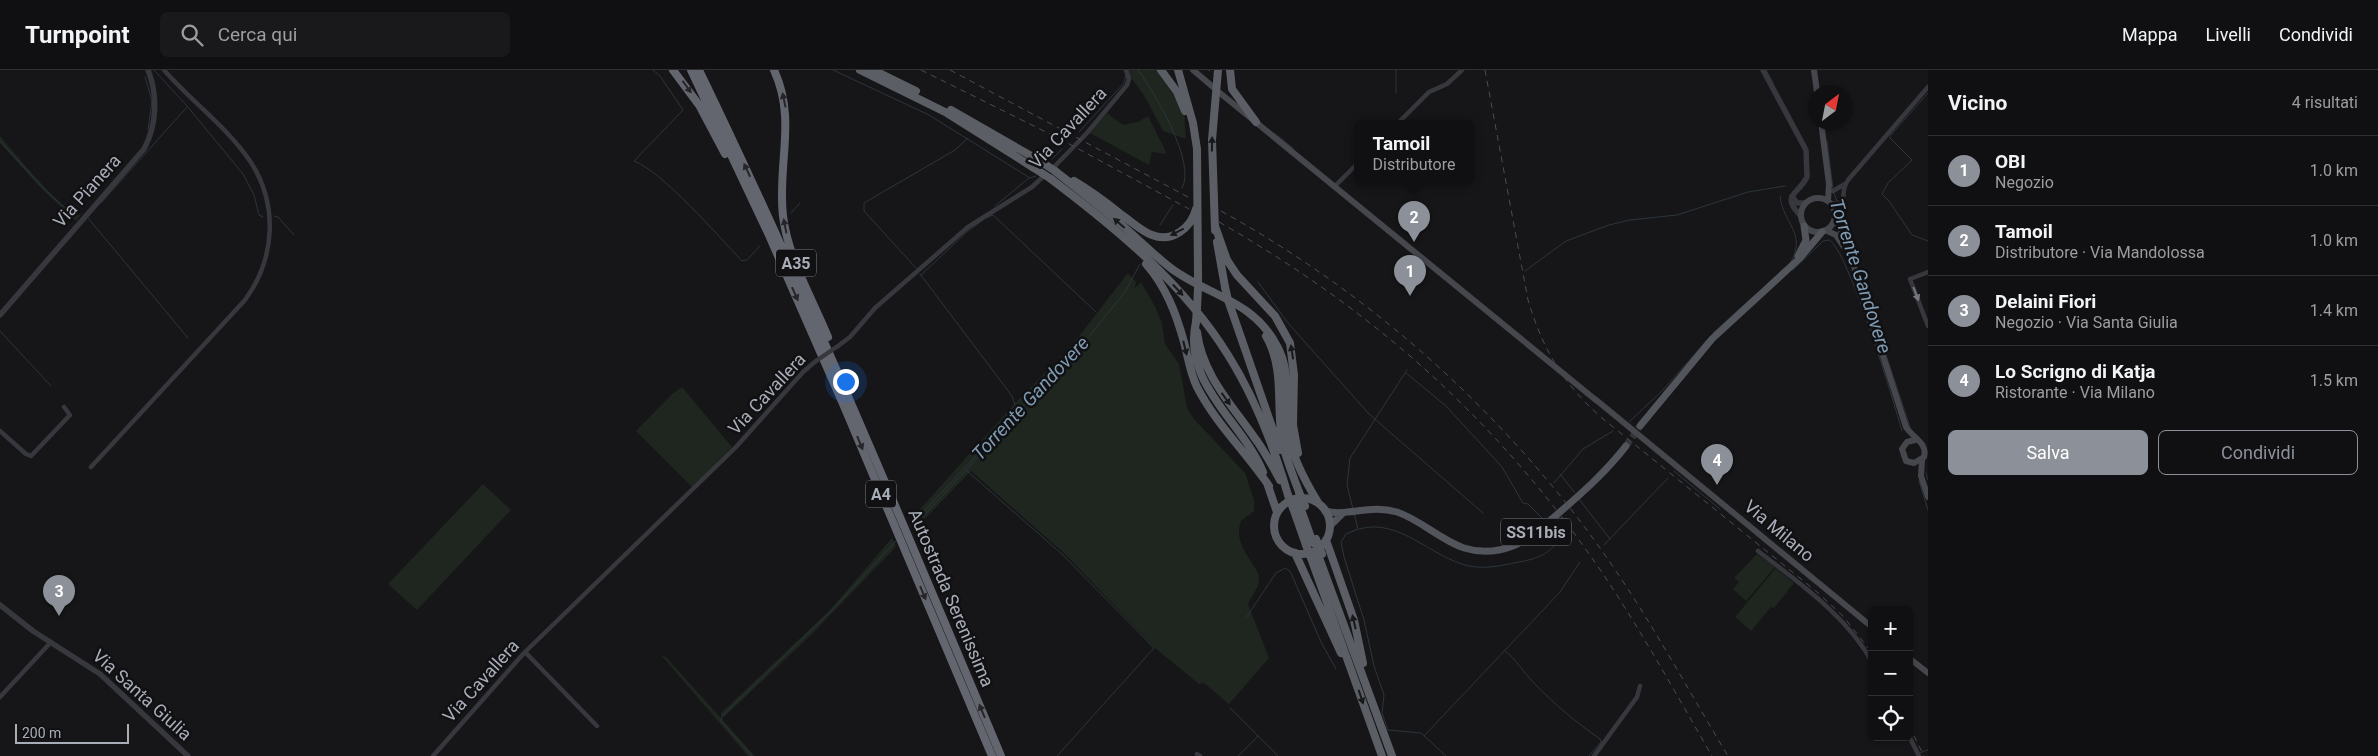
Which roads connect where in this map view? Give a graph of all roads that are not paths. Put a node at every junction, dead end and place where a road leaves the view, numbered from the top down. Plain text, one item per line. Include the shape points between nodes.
1 (148, 70) edge
2 (164, 70) edge
3 (673, 70) edge
4 (691, 70) edge
5 (700, 70) edge
6 (774, 70) edge
7 (860, 70) edge
8 (874, 70) edge
9 (1126, 70) edge
10 (1161, 70) edge
11 (1178, 70) edge
12 (1193, 70) edge
13 (1219, 70) edge
14 (1230, 70) edge
15 (1462, 70) edge
16 (1763, 70) edge
17 (1814, 70) edge
18 (1816, 85) edge
19 (1213, 87) dead end
20 (1928, 87) edge
21 (1220, 93) dead end
22 (1401, 120) edge
23 (1256, 122) junction
24 (1822, 130) edge
25 (1197, 161) junction
26 (1354, 167) edge
27 (1055, 171) junction
28 (1828, 175) junction
29 (1845, 184) junction
30 (1334, 187) junction
31 (1835, 190) dead end
32 (1198, 192) junction
33 (1792, 196) junction
34 (1818, 198) junction
35 (1843, 202) junction
36 (1805, 203) junction
37 (1831, 203) junction
38 (1800, 215) junction
39 (1836, 215) junction
40 (1215, 226) junction
41 (1804, 226) junction
42 (1824, 231) junction
43 (1118, 232) junction
44 (768, 233) junction
45 (1849, 254) junction
46 (1792, 265) junction
47 (1928, 272) edge
48 (1232, 302) junction
49 (0, 315) edge
50 (1196, 322) junction
51 (1928, 326) edge
52 (845, 386) junction
53 (64, 407) dead end
54 (1640, 426) tunnel mouth
55 (1906, 427) junction
56 (0, 432) edge
57 (1917, 440) junction
58 (1928, 440) edge
59 (1904, 445) junction
60 (1626, 446) tunnel mouth
61 (1927, 450) edge
62 (1922, 460) junction
63 (1910, 463) junction
64 (91, 467) dead end
65 (1301, 470) junction
66 (1921, 476) junction
67 (1268, 486) junction
68 (1294, 493) junction
69 (1928, 497) edge
70 (1319, 504) junction
71 (1325, 511) junction
72 (1277, 512) junction
73 (1344, 512) junction
74 (1330, 526) junction
75 (1326, 540) junction
76 (1758, 551) dead end
77 (1294, 553) junction
78 (1317, 555) junction
79 (0, 604) edge
80 (1868, 624) edge
81 (50, 642) junction
82 (525, 652) junction
83 (1868, 657) edge
84 (1913, 661) edge
85 (1928, 673) edge
86 (1353, 674) junction
87 (1640, 686) dead end
88 (0, 697) edge
89 (1379, 720) junction
90 (597, 726) dead end
91 (1912, 741) edge
92 (188, 756) edge
93 (433, 756) edge
94 (992, 756) edge
95 (1001, 756) edge
96 (1382, 756) edge
97 (1392, 756) edge
98 (1594, 756) edge
99 (1919, 756) edge

1 - 49 street, Via Pianera via 154,107 144,149
2 - 64 street via 240,148 253,167 269,212 268,251 261,273 245,300
3 -> 44 highway, A35 via 699,106
4 - 44 highway, Autostrada Serenissima / A4
52 -> 5 highway, Autostrada Serenissima / A4
52 -> 6 highway, A35 via 833,347 793,255 784,223 782,182 786,109
7 - 43 highway, bridge via 947,113 1051,179
8 - 27 highway, bridge via 950,109
9 - 82 street, Via Cavallera, bridge via 1127,85 1063,158 1032,187 968,227 875,308 850,337 803,372 736,446
10 - 25 highway via 1184,106
11 - 25 highway via 1194,129
12 - 19 main road
40 -> 13 highway via 1212,170
14 - 23 highway via 1232,89
15 - 22 street via 1447,84 1429,92
16 - 33 street via 1806,153 1807,177
17 - 18 main road
20 - 29 street
21 - 23 main road, Via Milano
23 - 30 main road, Via Milano
24 - 28 main road
25 - 32 highway
26 - 30 street
32 -> 27 highway via 1194,215 1188,226 1177,234 1156,236
48 -> 27 highway via 1174,270
28 - 34 main road via 1824,191
28 - 37 main road
29 - 31 street
29 - 35 street
30 - 80 main road, Via Milano
32 - 50 highway, bridge
33 - 36 street via 1797,203
33 - 38 street via 1792,206
34 - 36 main road
34 - 37 main road
35 - 37 street
35 - 39 street
36 - 38 main road
37 - 39 main road
38 - 41 main road
39 - 42 main road via 1832,225
39 - 45 main road
40 - 48 highway, bridge via 1225,287
65 -> 40 highway via 1293,425 1294,375 1290,343 1275,316 1227,260
41 - 42 main road via 1811,231
41 - 46 main road via 1806,240
42 - 45 main road via 1836,235
42 - 46 main road
43 -> 67 highway via 1165,290 1196,385 1211,412
43 -> 68 highway via 1193,306 1229,356
44 -> 94 highway, Autostrada Serenissima / A4
45 - 55 main road
46 - 54 main road via 1712,339
47 -> 51 street via 1910,279
48 - 65 highway via 1260,324 1280,352 1286,375 1288,434
48 - 68 highway
48 - 68 highway via 1258,326 1271,347 1279,383 1282,439
50 - 67 highway via 1194,340 1200,373 1211,396 1253,450
50 -> 68 highway via 1201,351 1214,380
95 -> 52 highway, Autostrada Serenissima / A4
53 - 56 street via 71,414 33,456
55 - 57 main road
55 - 59 main road
57 - 58 street
57 - 59 main road
57 - 61 main road
59 - 63 main road via 1903,457
60 - 73 main road, SS11bis via 1589,487 1530,536 1506,548 1480,551 1462,547 1414,520 1388,510 1370,508
61 - 62 main road
62 - 63 main road
62 - 66 main road
63 - 66 main road
65 - 70 highway
66 - 69 main road
67 - 72 highway
68 - 78 highway
70 - 71 highway
70 - 72 highway via 1307,498 1293,499
71 - 73 main road, SS11bis
71 - 74 highway
72 - 77 highway via 1275,533 1282,546
73 - 74 main road
74 - 75 highway
75 - 77 highway via 1310,552
89 -> 75 highway via 1354,620
76 - 83 street via 1825,605
77 - 86 highway
78 - 86 highway
78 - 89 highway
79 - 81 street, Via Santa Giulia
81 - 88 street
81 - 92 street, Via Santa Giulia via 104,677
82 - 90 street
82 - 93 street, Via Cavallera
84 - 85 main road
86 -> 96 highway
87 - 98 street via 1637,697
89 - 97 highway
91 - 99 street

